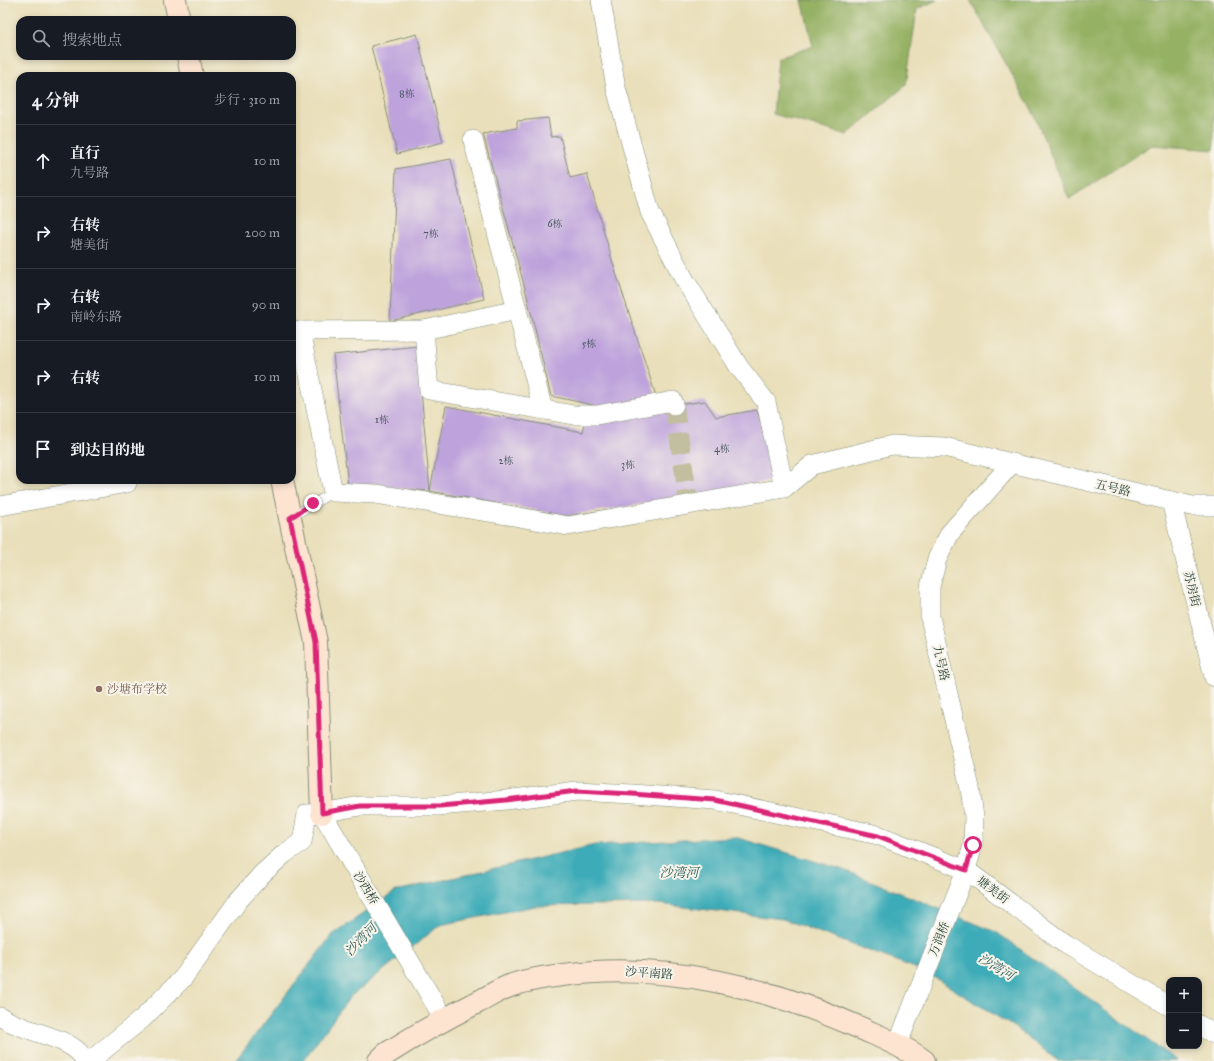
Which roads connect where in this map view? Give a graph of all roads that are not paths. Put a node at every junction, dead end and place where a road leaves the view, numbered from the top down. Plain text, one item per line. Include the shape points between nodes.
1 (175, 0) edge
2 (601, 0) edge
3 (178, 16) edge
4 (189, 60) edge
5 (191, 72) edge
6 (473, 140) dead end
7 (517, 310) junction
8 (424, 330) junction
9 (296, 332) edge
10 (674, 405) dead end
11 (543, 410) junction
12 (1012, 463) junction
13 (127, 484) dead end
14 (283, 484) edge
15 (784, 488) junction
16 (333, 492) junction
17 (1171, 502) junction
18 (0, 506) edge
19 (1214, 506) edge
20 (290, 518) junction
21 (1214, 678) edge
22 (322, 813) junction
23 (963, 878) junction
24 (1166, 1004) edge
25 (0, 1017) edge
26 (444, 1019) junction
27 (1202, 1027) edge
28 (1214, 1034) edge
29 (897, 1046) junction
30 (84, 1061) edge
31 (90, 1061) edge
32 (379, 1061) edge
33 (924, 1061) edge

1 - 3 street
2 - 15 street via 616,88 650,212 687,284 739,367 766,402
4 - 5 street
6 - 7 street
7 - 8 street
7 - 11 street
8 - 9 street
8 - 11 street via 429,390
9 - 16 street
10 - 11 street via 673,401 598,415 574,416
12 - 15 street, 五号路 via 944,447 892,445 812,465
12 - 17 street, 五号路
12 - 23 street, 九号路 via 950,533 937,559 930,587 930,617 970,788 974,817 973,845
13 - 18 street
14 - 20 street
15 - 16 street via 689,501 568,526 376,494
16 - 20 lane
17 - 19 street, 五号路 via 1192,506
17 - 21 street, 苏房街
20 - 22 street via 316,642
22 - 23 street, 塘美街 via 360,806 440,806 577,791 715,800 878,836
22 - 26 street, 沙西桥
22 - 31 street, 塘美街 via 307,814 302,842 262,874 238,901 183,978 142,1019
23 - 24 street, 塘美街 via 1065,944
23 - 29 street, 万润桥
25 - 30 street via 68,1044 80,1052
26 - 29 street, 沙平南路 via 508,986 591,971 636,971 728,983 775,996 848,1022
26 - 32 street, 沙平南路 via 386,1054
27 - 28 street
29 - 33 street, 沙平南路

